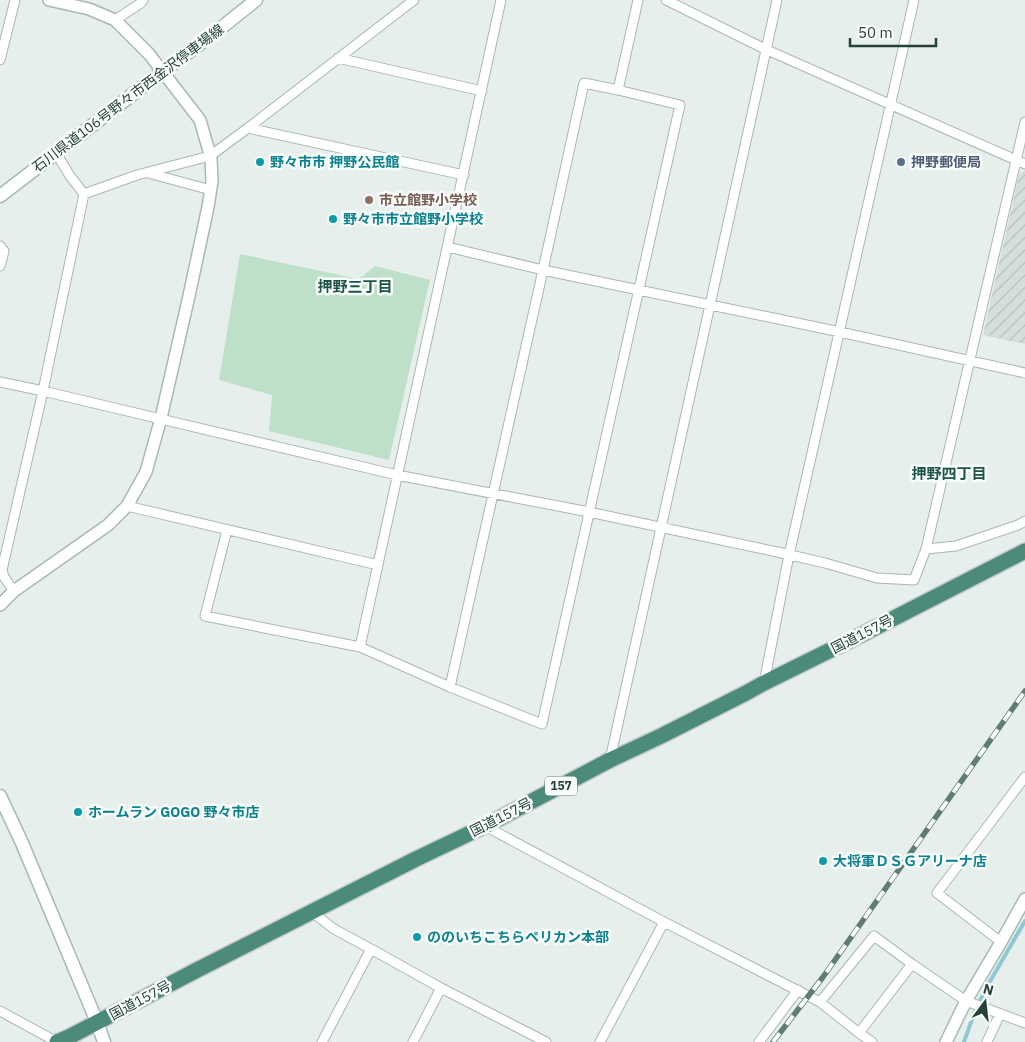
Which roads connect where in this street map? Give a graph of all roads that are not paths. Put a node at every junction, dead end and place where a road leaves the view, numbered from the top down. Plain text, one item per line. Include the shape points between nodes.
1 (15, 0) edge
2 (49, 0) edge
3 (143, 0) edge
4 (414, 0) edge
5 (501, 0) edge
6 (638, 0) edge
7 (666, 0) edge
8 (777, 0) edge
9 (914, 0) edge
10 (248, 2) edge
11 (114, 20) junction
12 (765, 49) junction
13 (338, 58) junction
14 (0, 60) edge
15 (163, 71) junction
16 (482, 90) junction
17 (618, 90) junction
18 (890, 104) junction
19 (1025, 122) edge
20 (248, 128) junction
21 (56, 153) junction
22 (210, 156) junction
23 (1021, 162) edge
24 (147, 173) junction
25 (464, 175) junction
26 (211, 190) junction
27 (84, 194) junction
28 (0, 196) edge
29 (0, 246) edge
30 (448, 247) junction
31 (0, 266) edge
32 (543, 270) junction
33 (638, 290) junction
34 (710, 305) junction
35 (840, 332) junction
36 (970, 362) junction
37 (1025, 373) edge
38 (0, 382) edge
39 (43, 391) junction
40 (161, 418) junction
41 (397, 475) junction
42 (492, 494) junction
43 (127, 506) junction
44 (589, 512) junction
45 (1025, 521) edge
46 (661, 528) junction
47 (227, 530) junction
48 (926, 549) junction
49 (1025, 551) edge
50 (789, 555) junction
51 (378, 565) junction
52 (2, 576) edge
53 (14, 591) junction
54 (0, 605) edge
55 (360, 647) junction
56 (764, 683) junction
57 (450, 687) junction
58 (610, 760) junction
59 (1025, 777) edge
60 (0, 796) edge
61 (485, 826) junction
62 (1025, 899) edge
63 (312, 912) junction
64 (664, 922) junction
65 (1001, 942) junction
66 (371, 949) junction
67 (912, 964) junction
68 (441, 988) junction
69 (798, 990) junction
70 (820, 1002) junction
71 (969, 1002) junction
72 (0, 1011) edge
73 (1000, 1014) junction
74 (97, 1022) junction
75 (1025, 1023) edge
76 (859, 1033) junction
77 (57, 1042) edge
78 (104, 1042) edge
79 (322, 1042) edge
80 (413, 1042) edge
81 (546, 1042) edge
82 (600, 1042) edge
83 (759, 1042) edge
84 (872, 1042) edge
85 (946, 1042) edge
86 (987, 1042) edge

1 - 14 street
2 - 11 street via 89,8
3 - 11 street
4 - 13 street
5 - 16 street
6 - 17 street
7 - 12 street
8 - 12 street
9 - 18 street
10 - 15 main road, 石川県道106号野々市西金沢停車場線 via 216,32
11 - 15 street
12 - 18 street
12 - 34 street
13 - 16 street
13 - 20 street
15 - 21 main road, 石川県道106号野々市西金沢停車場線
15 - 22 street via 200,120
16 - 25 street
17 - 32 street via 584,83
17 - 33 street via 680,105
18 - 23 street
18 - 35 street
19 - 23 street
20 - 22 street
20 - 25 street
21 - 27 street
21 - 28 main road, 石川県道106号野々市西金沢停車場線
22 - 24 street
22 - 26 street
23 - 36 street
24 - 26 street
24 - 27 street
25 - 30 street
26 - 40 street
27 - 39 street
29 - 31 street via 4,251
30 - 32 street
30 - 41 street
32 - 33 street
32 - 42 street
33 - 34 street
33 - 44 street
34 - 35 street
34 - 46 street
35 - 36 street
35 - 50 street
36 - 37 street
36 - 48 street
38 - 39 street
39 - 40 street
39 - 52 street
40 - 41 street
40 - 43 street via 146,472
41 - 42 street
41 - 51 street
42 - 44 street
42 - 57 street
43 - 47 street
43 - 53 street via 108,525
44 - 46 street
44 - 57 street via 542,724
45 - 48 street via 956,546
46 - 50 street
46 - 58 street
47 - 51 street
47 - 55 street via 205,616
48 - 50 street via 914,580 877,578
49 - 56 highway, 国道157号 / 157
50 - 56 street
51 - 55 street
52 - 53 street
53 - 54 street
55 - 57 street
56 - 58 highway, 国道157号 / 157
58 - 61 highway, 国道157号 / 157
59 - 65 street via 937,893
60 - 74 main road
61 - 63 highway, 国道157号 / 157
61 - 64 street
62 - 65 street
63 - 66 street via 334,929
63 - 74 highway, 国道157号 / 157
64 - 69 street
64 - 82 street
65 - 71 street
66 - 68 street
66 - 79 street
67 - 70 street via 874,936
67 - 71 street
67 - 76 street
68 - 80 street
68 - 81 street
69 - 70 street
69 - 83 street
70 - 76 street
71 - 73 street
71 - 85 street
72 - 77 street
73 - 75 street
73 - 86 street
74 - 77 highway, 国道157号 / 157
74 - 78 main road
76 - 84 street

